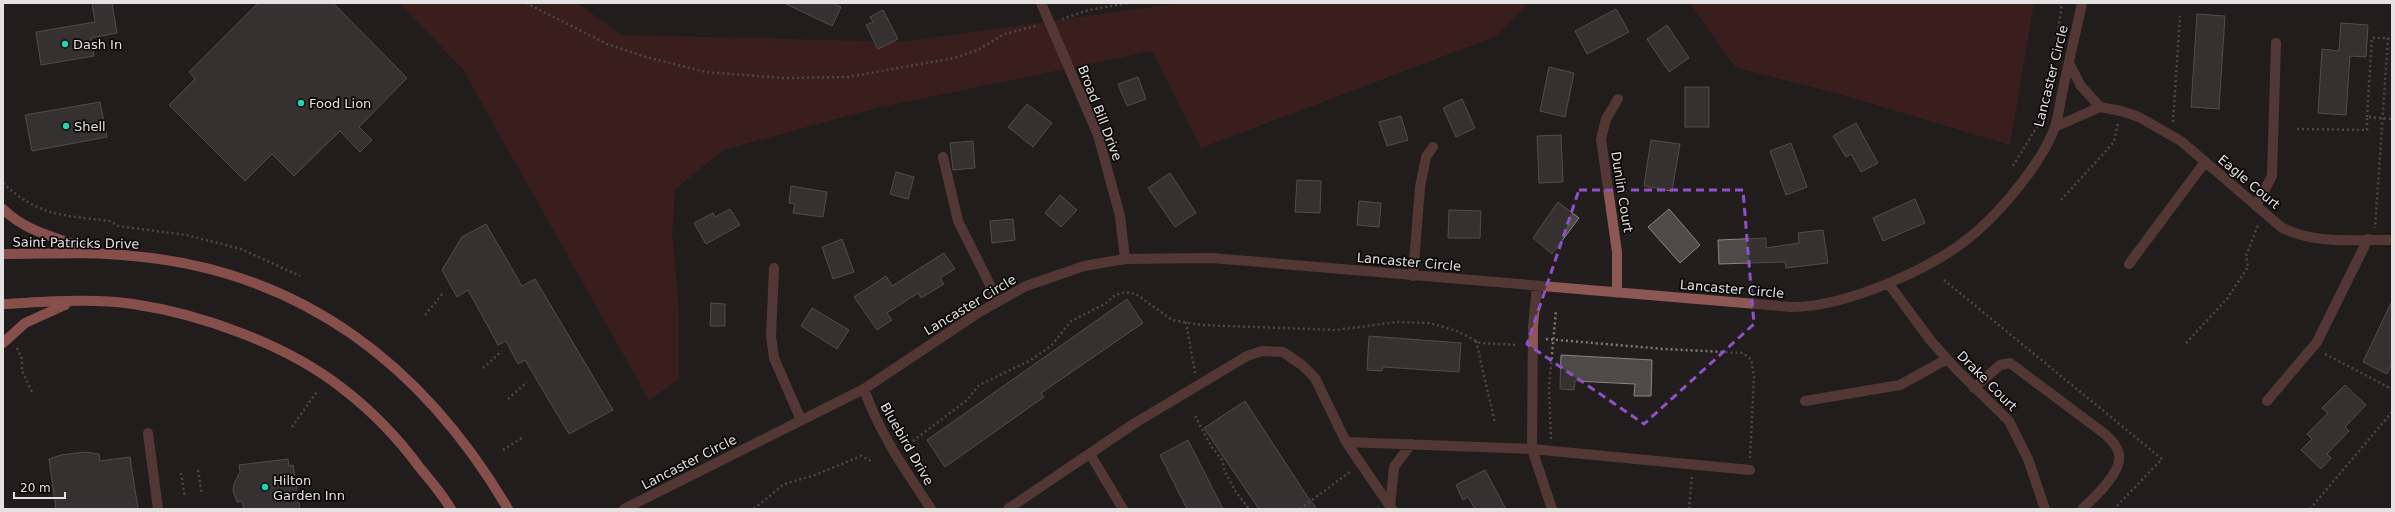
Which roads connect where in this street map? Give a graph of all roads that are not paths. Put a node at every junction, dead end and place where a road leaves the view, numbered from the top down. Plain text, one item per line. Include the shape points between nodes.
1 (1041, 3) edge
2 (2082, 3) edge
3 (2276, 42) dead end
4 (2069, 63) junction
5 (1618, 100) dead end
6 (2100, 107) junction
7 (2055, 127) junction
8 (1433, 147) dead end
9 (943, 157) dead end
10 (2204, 162) junction
11 (3, 209) edge
12 (2260, 209) junction
13 (2371, 239) junction
14 (2392, 240) edge
15 (3, 254) edge
16 (96, 254) junction
17 (1125, 259) junction
18 (2129, 264) dead end
19 (774, 268) dead end
20 (1413, 276) junction
21 (1888, 283) junction
22 (1537, 287) junction
23 (1616, 293) junction
24 (85, 300) junction
25 (998, 301) junction
26 (3, 304) edge
27 (3, 343) edge
28 (1948, 359) junction
29 (1974, 388) junction
30 (864, 389) junction
31 (1805, 401) dead end
32 (2267, 401) dead end
33 (802, 420) junction
34 (148, 433) dead end
35 (1346, 442) junction
36 (1411, 444) junction
37 (1532, 449) junction
38 (1090, 454) junction
39 (1750, 470) dead end
40 (1391, 508) edge
41 (158, 509) edge
42 (451, 509) edge
43 (508, 509) edge
44 (624, 509) edge
45 (931, 509) edge
46 (1008, 509) edge
47 (1123, 509) edge
48 (1552, 509) edge
49 (2045, 509) edge
50 (2082, 509) edge

1 - 17 street, Broad Bill Drive via 1098,136 1120,216
2 - 4 street, Lancaster Circle
3 - 12 street via 2272,176
4 - 6 street via 2081,86
4 - 7 street, Lancaster Circle
5 - 23 street, Dunlin Court via 1606,119 1601,139 1617,252
6 - 7 street
6 - 10 street, Eagle Court via 2139,118 2181,141
7 - 21 street, Lancaster Circle via 2034,164 2010,198 1975,233 1947,253
8 - 20 street via 1426,157 1420,187
9 - 25 street via 958,221
10 - 12 street, Eagle Court
10 - 18 street
11 - 16 main road via 43,235 62,239
12 - 13 street, Eagle Court via 2281,227 2294,234 2316,239
13 - 14 street, Eagle Court
13 - 32 street via 2317,342
15 - 16 main road, Saint Patricks Drive
16 - 43 main road, Saint Patricks Drive via 169,261 208,270 249,281 295,299 325,315 399,369 424,395 480,466
17 - 20 street, Lancaster Circle via 1212,258
17 - 25 street, Lancaster Circle via 1084,266 1052,276
19 - 33 street via 771,336 774,358
20 - 22 street, Lancaster Circle
21 - 23 street, Lancaster Circle via 1831,303 1804,307
21 - 28 street, Drake Court via 1931,341
22 - 23 street, Lancaster Circle
22 - 37 street via 1533,326
24 - 26 main road
24 - 27 main road via 57,307 32,319
24 - 42 main road via 133,304 177,313 228,327 289,354 342,387 371,412 400,442
25 - 30 street, Lancaster Circle
28 - 29 street, Drake Court
28 - 31 street via 1900,385
29 - 49 street, Drake Court via 2009,421 2017,433
29 - 50 street via 2000,365 2010,363 2115,444 2120,461 2117,469
30 - 33 street, Lancaster Circle
30 - 45 street, Bluebird Drive via 895,454
33 - 44 street, Lancaster Circle
34 - 41 street
35 - 36 street
35 - 38 street via 1315,378 1292,356 1283,352 1262,351 1247,356
35 - 40 street
36 - 37 street
36 - 40 street via 1394,467
37 - 39 street
37 - 48 street
38 - 46 street
38 - 47 street

